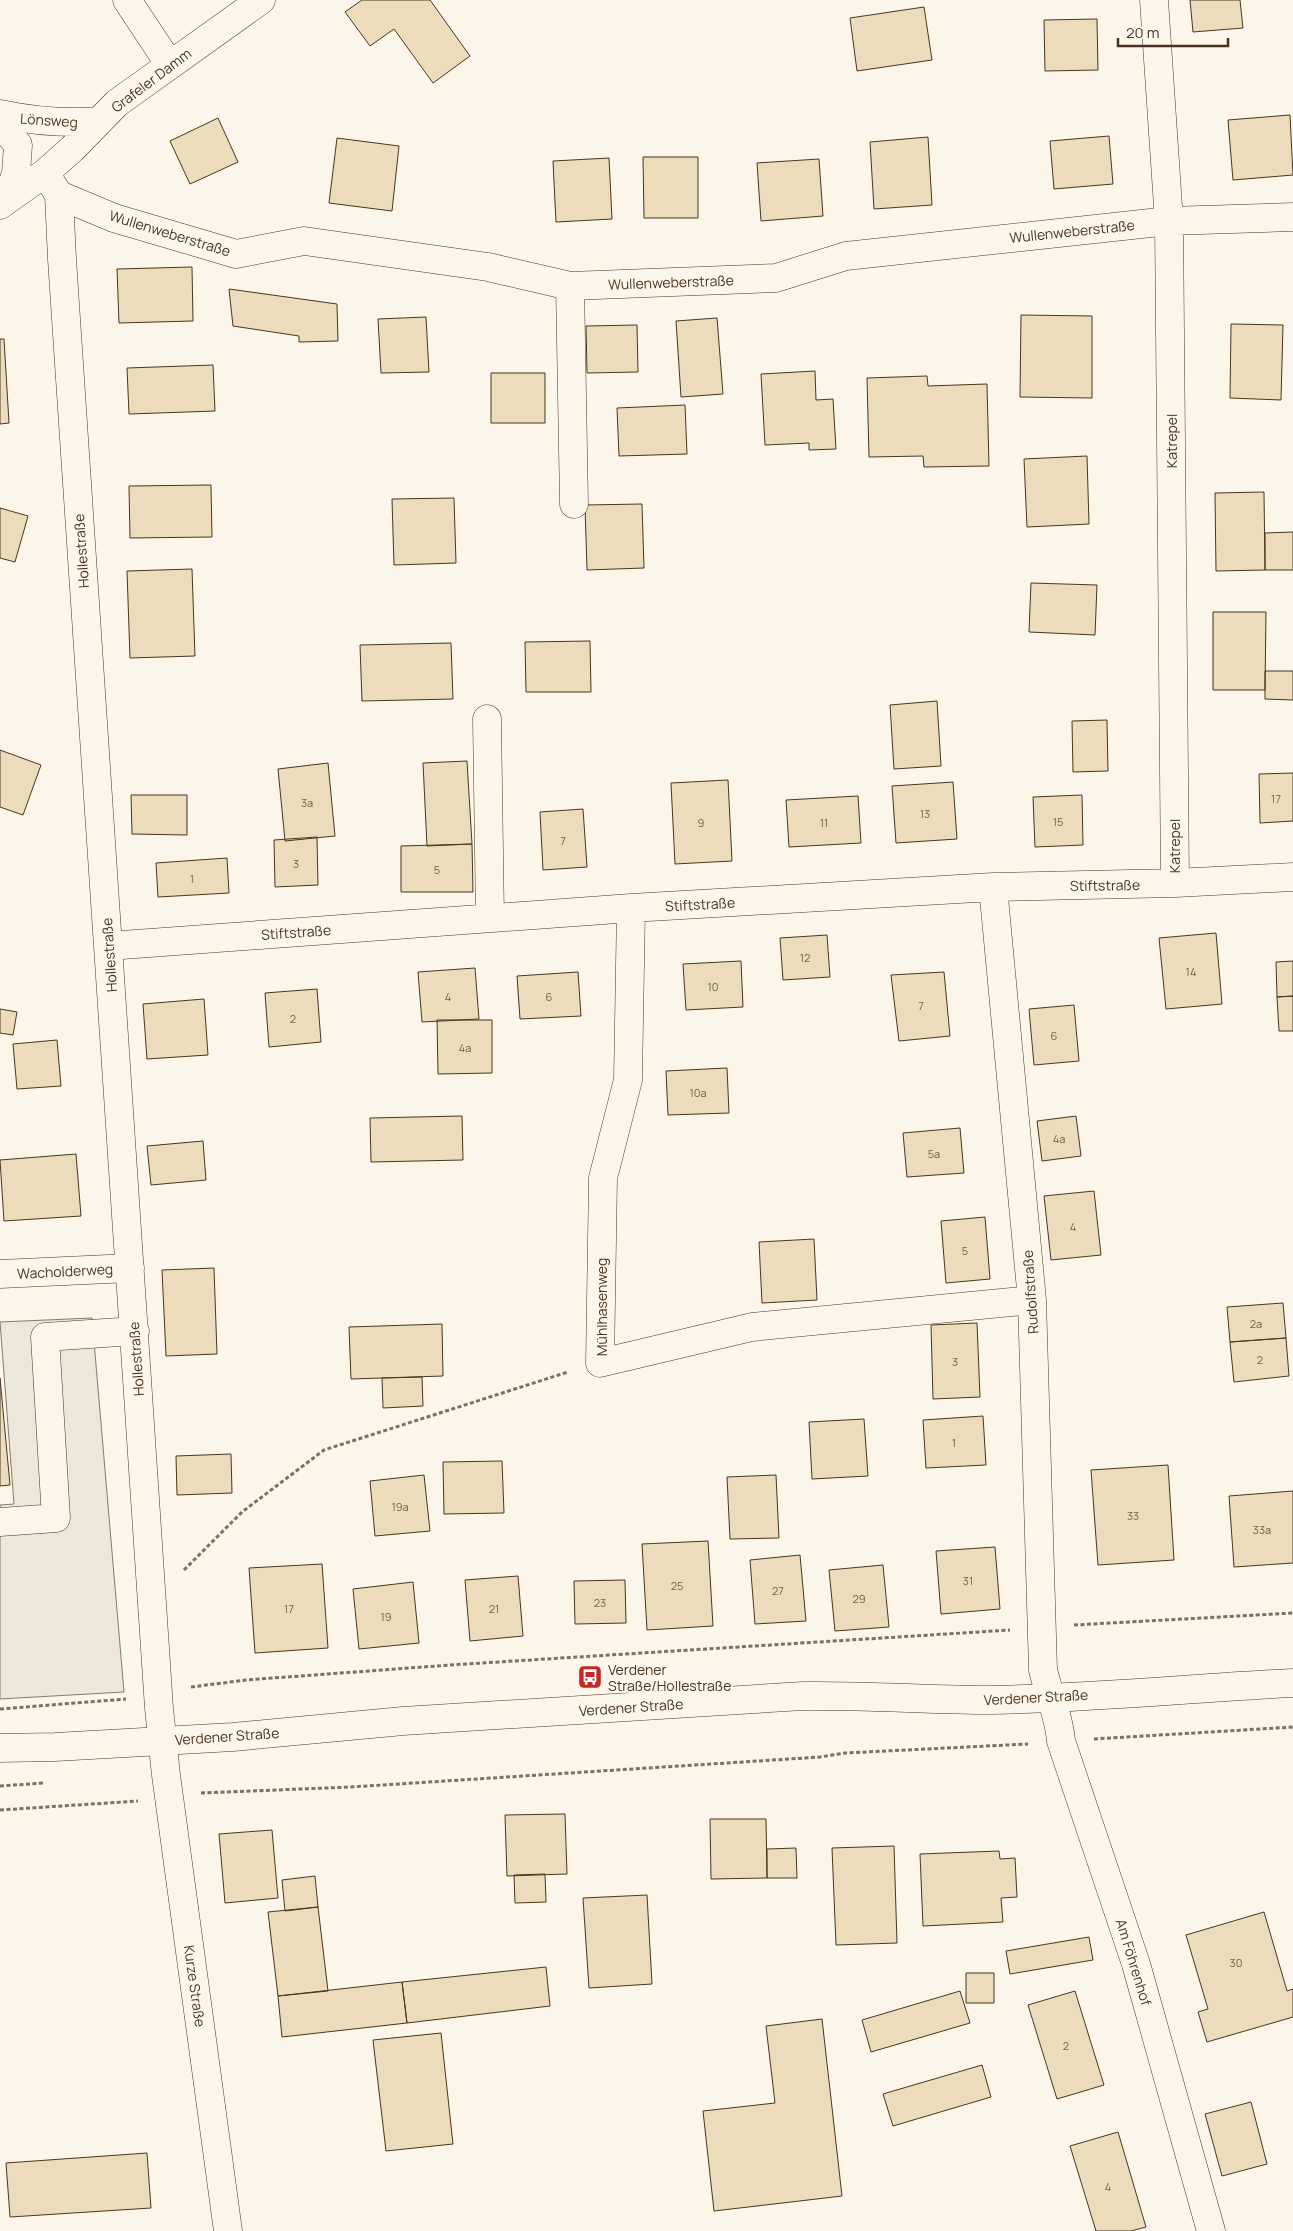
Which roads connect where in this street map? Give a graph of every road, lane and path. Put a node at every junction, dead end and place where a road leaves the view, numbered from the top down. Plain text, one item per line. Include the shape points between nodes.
1 (127, 0) edge
2 (261, 0) edge
3 (1154, 0) edge
4 (170, 65) junction
5 (0, 114) edge
6 (99, 121) junction
7 (0, 122) edge
8 (52, 184) junction
9 (4, 202) edge
10 (1293, 217) edge
11 (1169, 221) junction
12 (570, 286) junction
13 (574, 504) dead end
14 (486, 719) dead end
15 (1293, 877) edge
16 (1175, 883) junction
17 (993, 887) junction
18 (631, 908) junction
19 (490, 918) junction
20 (108, 946) junction
21 (130, 1268) junction
22 (0, 1274) edge
23 (1032, 1300) junction
24 (135, 1331) junction
25 (600, 1362) junction
26 (0, 1522) edge
27 (151, 1602) junction
28 (1293, 1613) edge
29 (1040, 1628) junction
30 (1293, 1683) edge
31 (159, 1692) junction
32 (1050, 1697) junction
33 (0, 1709) edge
34 (1293, 1727) edge
35 (162, 1741) junction
36 (1061, 1741) junction
37 (0, 1748) edge
38 (46, 1783) dead end
39 (0, 1786) edge
40 (169, 1797) junction
41 (0, 1810) edge
42 (228, 2231) edge
43 (1211, 2231) edge

1 - 4 street
2 - 4 street, Grafeler Damm
3 - 11 street, Katrepel
4 - 6 street, Grafeler Damm via 117,103
5 - 6 street, Lönsweg via 72,124
6 - 8 street, Grafeler Damm via 72,150
7 - 9 street, Lönsweg via 18,145 16,173
8 - 9 street, Grafeler Damm
8 - 12 street, Wullenweberstraße via 114,218 236,254 304,241 488,267
8 - 20 street, Hollestraße via 62,268
10 - 11 street, Wullenweberstraße
11 - 12 street, Wullenweberstraße via 846,256 776,278
11 - 16 street, Katrepel
12 - 13 street
14 - 19 street
15 - 16 street, Stiftstraße
16 - 17 street, Stiftstraße
17 - 18 street, Stiftstraße
17 - 23 street, Rudolfstraße
18 - 19 street, Stiftstraße
18 - 25 street, Mühlhasenweg via 628,1080 603,1178
19 - 20 street, Stiftstraße
20 - 21 street, Hollestraße
21 - 22 street, Wacholderweg
21 - 24 street, Hollestraße
23 - 25 street, Mühlhasenweg via 752,1327
23 - 29 street, Rudolfstraße
24 - 26 street via 45,1337 56,1518
24 - 27 street, Hollestraße
25 - 27 path via 324,1450 242,1512
27 - 31 street, Hollestraße
28 - 29 path
29 - 31 path via 441,1665 246,1680
29 - 32 street, Rudolfstraße via 1043,1670
30 - 32 street, Verdener Straße
31 - 33 path via 129,1699
31 - 35 street, Hollestraße
32 - 35 street, Verdener Straße via 994,1700 803,1696 403,1721
32 - 36 street, Am Föhrenhof via 1057,1711
34 - 36 path
35 - 37 street, Verdener Straße
35 - 40 street, Kurze Straße
36 - 40 path
36 - 43 street, Am Föhrenhof via 1136,1964
38 - 39 path
40 - 41 path
40 - 42 street, Kurze Straße

